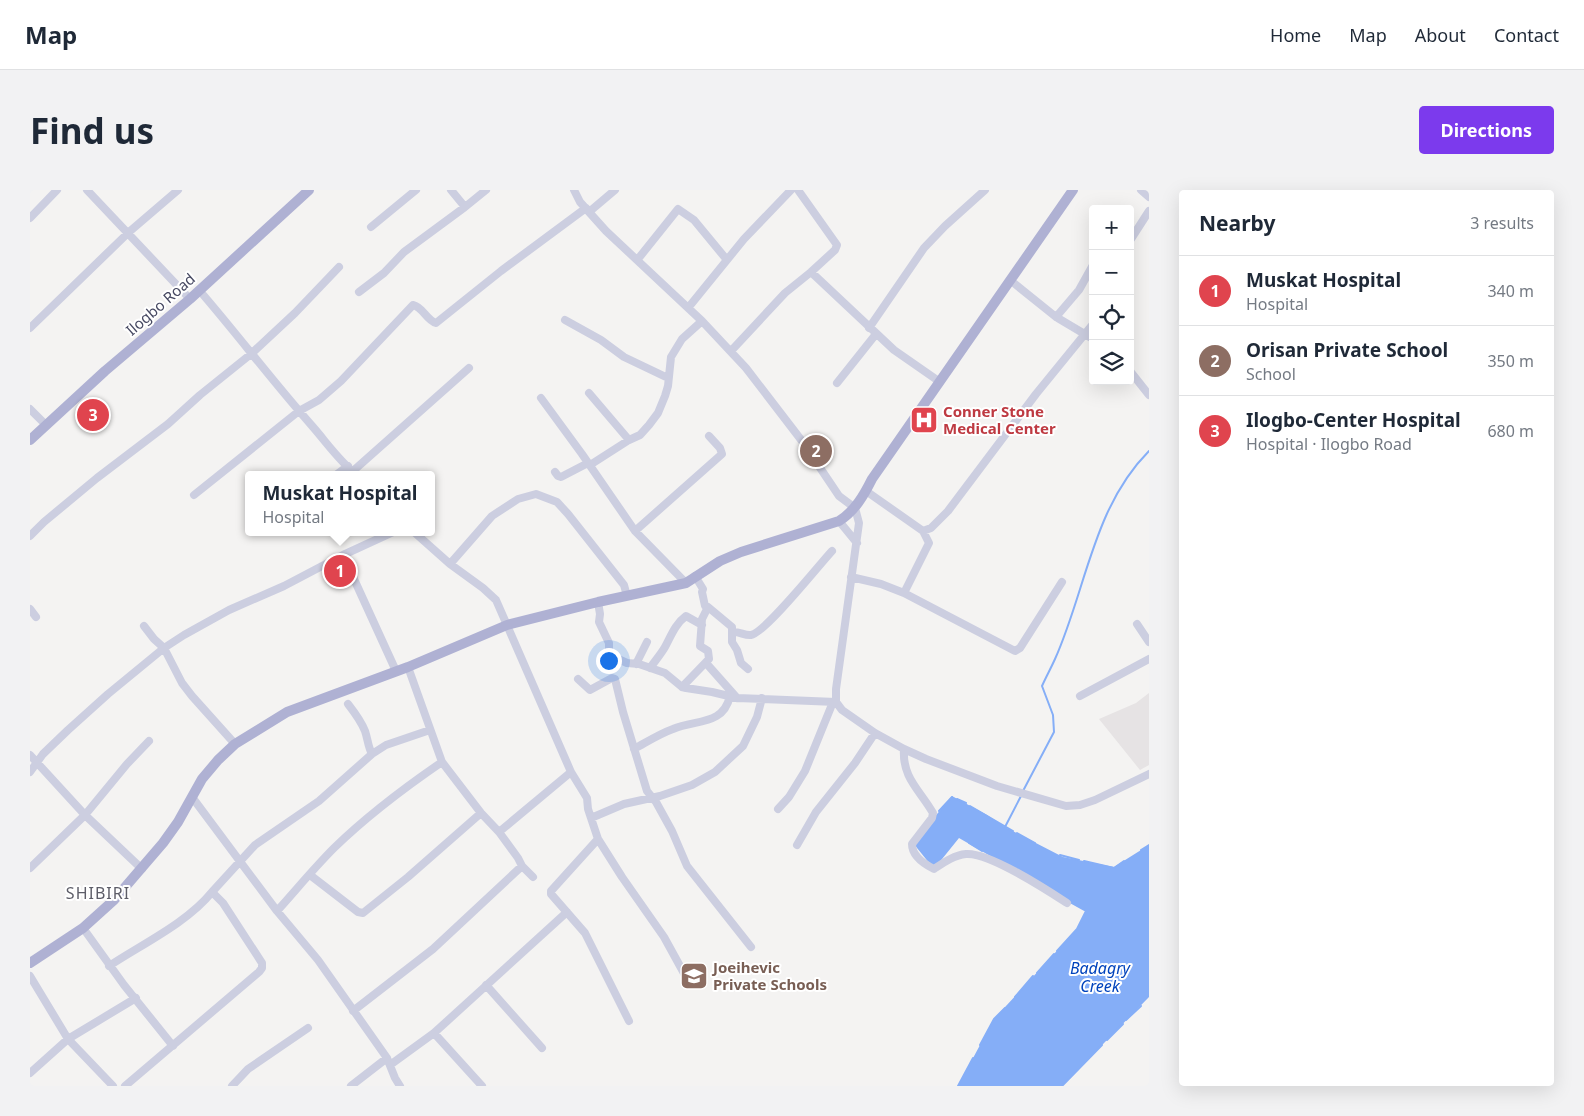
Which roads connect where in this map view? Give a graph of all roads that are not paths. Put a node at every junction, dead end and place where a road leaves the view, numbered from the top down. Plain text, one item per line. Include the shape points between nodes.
1 (57, 190) edge
2 (87, 190) edge
3 (178, 190) edge
4 (309, 190) edge
5 (416, 190) edge
6 (451, 190) edge
7 (486, 190) edge
8 (574, 190) edge
9 (615, 190) edge
10 (791, 190) edge
11 (798, 190) edge
12 (985, 190) edge
13 (1073, 190) edge
14 (1141, 190) edge
15 (1149, 197) edge
16 (465, 207) junction
17 (588, 210) junction
18 (1149, 211) edge
19 (30, 218) edge
20 (371, 227) dead end
21 (129, 232) junction
22 (1134, 234) edge
23 (638, 259) junction
24 (728, 260) junction
25 (340, 267) dead end
26 (811, 272) junction
27 (1089, 272) edge
28 (1010, 280) junction
29 (199, 290) junction
30 (359, 292) dead end
31 (190, 299) junction
32 (688, 308) junction
33 (1056, 317) junction
34 (565, 320) dead end
35 (702, 321) junction
36 (30, 328) edge
37 (869, 328) junction
38 (1089, 329) edge
39 (876, 334) junction
40 (1085, 334) junction
41 (1089, 336) edge
42 (731, 351) junction
43 (251, 354) junction
44 (469, 368) dead end
45 (1134, 376) edge
46 (668, 378) junction
47 (940, 382) junction
48 (837, 383) dead end
49 (589, 393) dead end
50 (1149, 395) edge
51 (541, 398) dead end
52 (30, 409) edge
53 (299, 412) junction
54 (46, 425) junction
55 (709, 436) dead end
56 (30, 440) edge
57 (629, 440) junction
58 (589, 464) junction
59 (353, 471) edge
60 (555, 472) dead end
61 (866, 491) junction
62 (194, 494) dead end
63 (855, 508) junction
64 (839, 521) junction
65 (635, 531) junction
66 (923, 531) junction
67 (30, 536) edge
68 (383, 536) edge
69 (418, 536) edge
70 (857, 544) junction
71 (832, 551) dead end
72 (343, 555) junction
73 (450, 564) junction
74 (695, 576) junction
75 (851, 577) junction
76 (1062, 582) dead end
77 (686, 584) junction
78 (904, 593) junction
79 (627, 596) junction
80 (598, 602) junction
81 (708, 608) junction
82 (30, 609) edge
83 (36, 617) dead end
84 (1137, 624) dead end
85 (507, 625) junction
86 (702, 625) junction
87 (144, 626) dead end
88 (732, 632) junction
89 (647, 642) dead end
90 (1149, 642) edge
91 (164, 648) junction
92 (1149, 659) edge
93 (706, 663) junction
94 (636, 664) junction
95 (408, 667) junction
96 (650, 668) junction
97 (748, 669) dead end
98 (396, 671) junction
99 (578, 679) dead end
100 (682, 687) junction
101 (1080, 696) dead end
102 (734, 697) junction
103 (762, 698) junction
104 (834, 702) junction
105 (348, 704) dead end
106 (430, 730) junction
107 (875, 733) junction
108 (149, 741) dead end
109 (235, 744) junction
110 (634, 749) junction
111 (904, 749) junction
112 (372, 754) junction
113 (30, 755) edge
114 (442, 762) junction
115 (38, 763) junction
116 (30, 772) edge
117 (571, 772) junction
118 (1149, 774) edge
119 (192, 797) junction
120 (651, 797) junction
121 (778, 809) dead end
122 (481, 813) junction
123 (85, 814) junction
124 (591, 818) junction
125 (499, 832) junction
126 (598, 839) junction
127 (797, 845) dead end
128 (241, 862) junction
129 (522, 866) junction
130 (30, 868) edge
131 (142, 869) junction
132 (310, 875) junction
133 (533, 877) dead end
134 (212, 892) junction
135 (1067, 903) dead end
136 (277, 911) junction
137 (567, 912) junction
138 (83, 928) junction
139 (751, 947) dead end
140 (30, 963) edge
141 (109, 966) junction
142 (30, 976) edge
143 (686, 977) dead end
144 (486, 985) junction
145 (136, 998) junction
146 (353, 1011) junction
147 (629, 1021) dead end
148 (308, 1028) dead end
149 (434, 1033) junction
150 (68, 1039) junction
151 (173, 1046) junction
152 (542, 1048) dead end
153 (388, 1062) junction
154 (30, 1073) edge
155 (113, 1086) edge
156 (125, 1086) edge
157 (232, 1086) edge
158 (351, 1086) edge
159 (400, 1086) edge
160 (482, 1086) edge

1 - 19 street
2 - 21 street
3 - 21 street
4 - 29 main road, Ilogbo Road
5 - 20 street
6 - 16 street
7 - 16 street
8 - 17 street
9 - 17 street
10 - 24 street
11 - 26 street via 837,246
12 - 37 street via 924,248
13 - 28 main road
14 - 15 street
16 - 30 street via 404,252
17 - 23 street
17 - 53 street via 500,271 436,323 413,305 341,381
18 - 22 street
21 - 31 street
21 - 36 street
23 - 24 street via 678,209 694,220
23 - 32 street
24 - 32 street
25 - 43 street
26 - 37 street
26 - 42 street via 785,293
27 - 33 street via 1079,290
28 - 33 street
28 - 47 main road
29 - 31 main road, Ilogbo Road
29 - 43 street
31 - 54 main road, Ilogbo Road
32 - 35 street
33 - 40 street
34 - 46 street via 624,357
35 - 42 street
35 - 46 street via 682,339 671,357
37 - 39 street
38 - 40 street
39 - 47 street
39 - 48 street
40 - 41 street
40 - 66 street via 948,511 931,528
42 - 63 street via 802,441 838,496
43 - 53 street
43 - 67 street
44 - 59 street
45 - 50 street
46 - 57 street via 658,413 640,435
47 - 61 main road
49 - 57 street
51 - 58 street
52 - 54 street
53 - 59 street
53 - 62 street
54 - 56 main road, Ilogbo Road
55 - 65 street via 722,454
57 - 58 street
58 - 60 street via 562,477
58 - 65 street
61 - 63 main road
61 - 66 street
63 - 64 main road
63 - 70 street via 859,523
64 - 70 street
64 - 74 main road via 741,552
65 - 77 street
66 - 78 street via 929,543
68 - 72 street
69 - 73 street
70 - 75 street
71 - 88 street via 769,623 753,635
72 - 91 street via 229,610
72 - 98 street
73 - 79 street via 492,516 518,499 536,494 557,502 568,514 624,586
73 - 85 street via 496,600
74 - 77 main road
74 - 81 street via 703,589
75 - 78 street
75 - 104 street
76 - 78 street via 1015,652
77 - 79 main road
79 - 80 main road
80 - 85 main road
80 - 94 street via 599,622 609,643 609,652 627,663
81 - 86 street
81 - 88 street via 732,627
82 - 83 street
84 - 90 street
85 - 95 main road
85 - 117 street
86 - 93 street via 700,646 708,651
86 - 96 street via 686,616 683,618
87 - 91 street
88 - 97 street via 740,663
89 - 94 street
91 - 109 street via 182,683
91 - 115 street via 94,706 43,754
92 - 101 street
93 - 100 street
93 - 102 street
94 - 96 street
95 - 98 main road
95 - 106 street
96 - 100 street via 664,673
98 - 109 main road via 287,712
99 - 110 street via 590,690 615,679
100 - 102 street
102 - 103 street
102 - 110 street via 715,718 674,728
103 - 104 street
103 - 120 street via 743,746 716,772 692,785
104 - 107 street
104 - 121 street via 805,771
105 - 112 street via 363,726
106 - 112 street via 386,745
106 - 114 street
107 - 111 street
107 - 127 street via 816,812
108 - 123 street
109 - 119 main road via 218,760
110 - 120 street
111 - 118 street via 997,786 1066,806 1095,800
111 - 135 street via 905,769 933,813 912,844 913,852 921,861 934,869 963,854 973,854 1021,874
112 - 128 street via 319,801 255,845
113 - 115 street
114 - 122 street
114 - 132 street via 361,824
115 - 116 street
115 - 123 street
117 - 124 street via 586,798
117 - 125 street
119 - 128 street
119 - 131 main road via 168,836
120 - 124 street
120 - 139 street via 672,831 687,866
122 - 125 street
122 - 132 street via 363,913
123 - 130 street
123 - 131 street
124 - 126 street
125 - 129 street
126 - 137 street via 551,890 552,897
126 - 143 street via 664,937
128 - 134 street
128 - 136 street
129 - 133 street
129 - 146 street via 433,950
131 - 138 main road
132 - 136 street
134 - 141 street via 168,929
134 - 151 street via 223,903 262,963 262,968
136 - 146 street via 318,960
137 - 144 street
137 - 147 street via 586,933
138 - 140 main road
138 - 141 street
141 - 145 street
142 - 150 street
144 - 149 street
144 - 152 street
145 - 150 street
145 - 151 street
146 - 153 street
148 - 157 street via 248,1069
149 - 153 street
149 - 160 street
150 - 154 street
150 - 155 street
151 - 156 street
153 - 158 street
153 - 159 street

